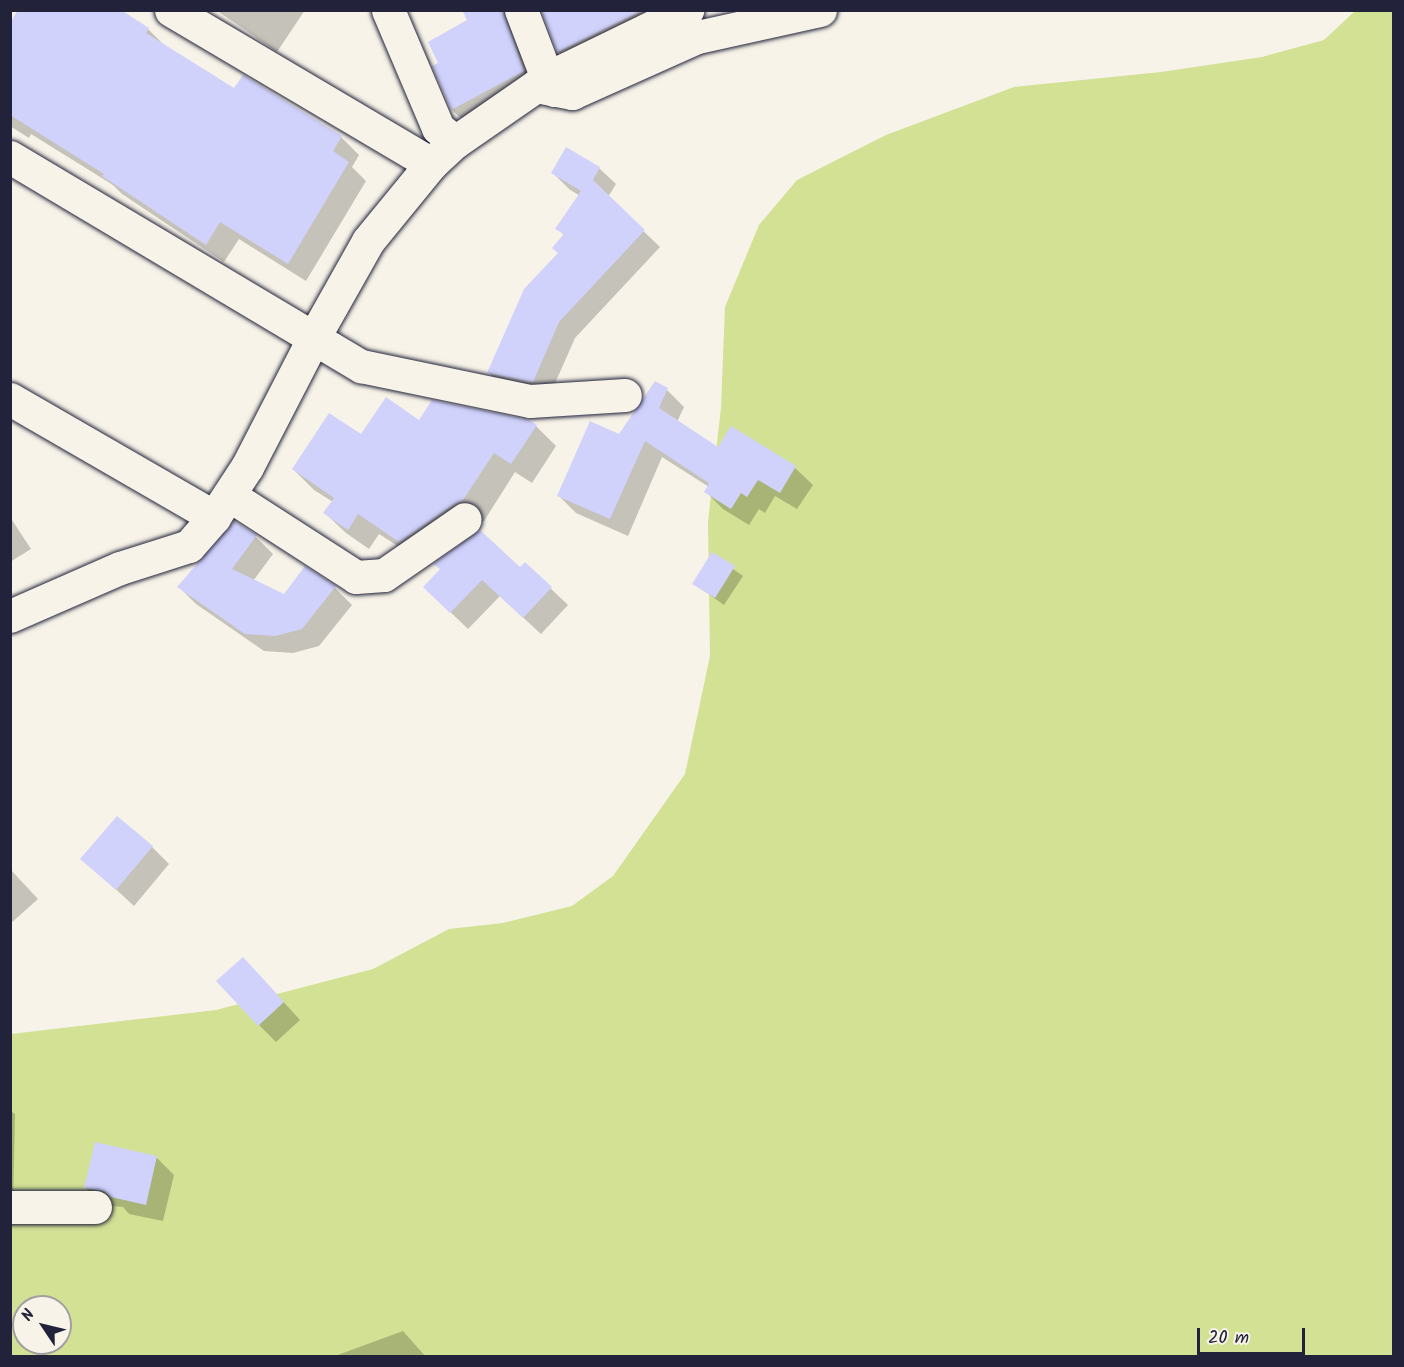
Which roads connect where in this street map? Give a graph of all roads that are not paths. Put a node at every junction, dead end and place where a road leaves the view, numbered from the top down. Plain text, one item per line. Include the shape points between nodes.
1 (171, 10) edge
2 (388, 10) edge
3 (521, 10) edge
4 (687, 10) edge
5 (820, 10) edge
6 (551, 84) junction
7 (455, 142) junction
8 (10, 157) edge
9 (431, 164) junction
10 (314, 337) junction
11 (625, 395) dead end
12 (10, 399) edge
13 (221, 506) junction
14 (465, 519) dead end
15 (10, 616) edge
16 (10, 1207) edge
17 (95, 1207) dead end

1 - 9 street
2 - 7 street via 438,128
3 - 6 street
4 - 6 street
5 - 6 street via 697,37 572,93
6 - 7 street via 536,86
7 - 9 street
8 - 10 street
9 - 10 street via 368,241
10 - 11 street via 361,366 530,401
10 - 13 street via 247,467
12 - 13 street
13 - 14 street via 356,577 384,575
13 - 15 street via 189,546 120,568
16 - 17 street

